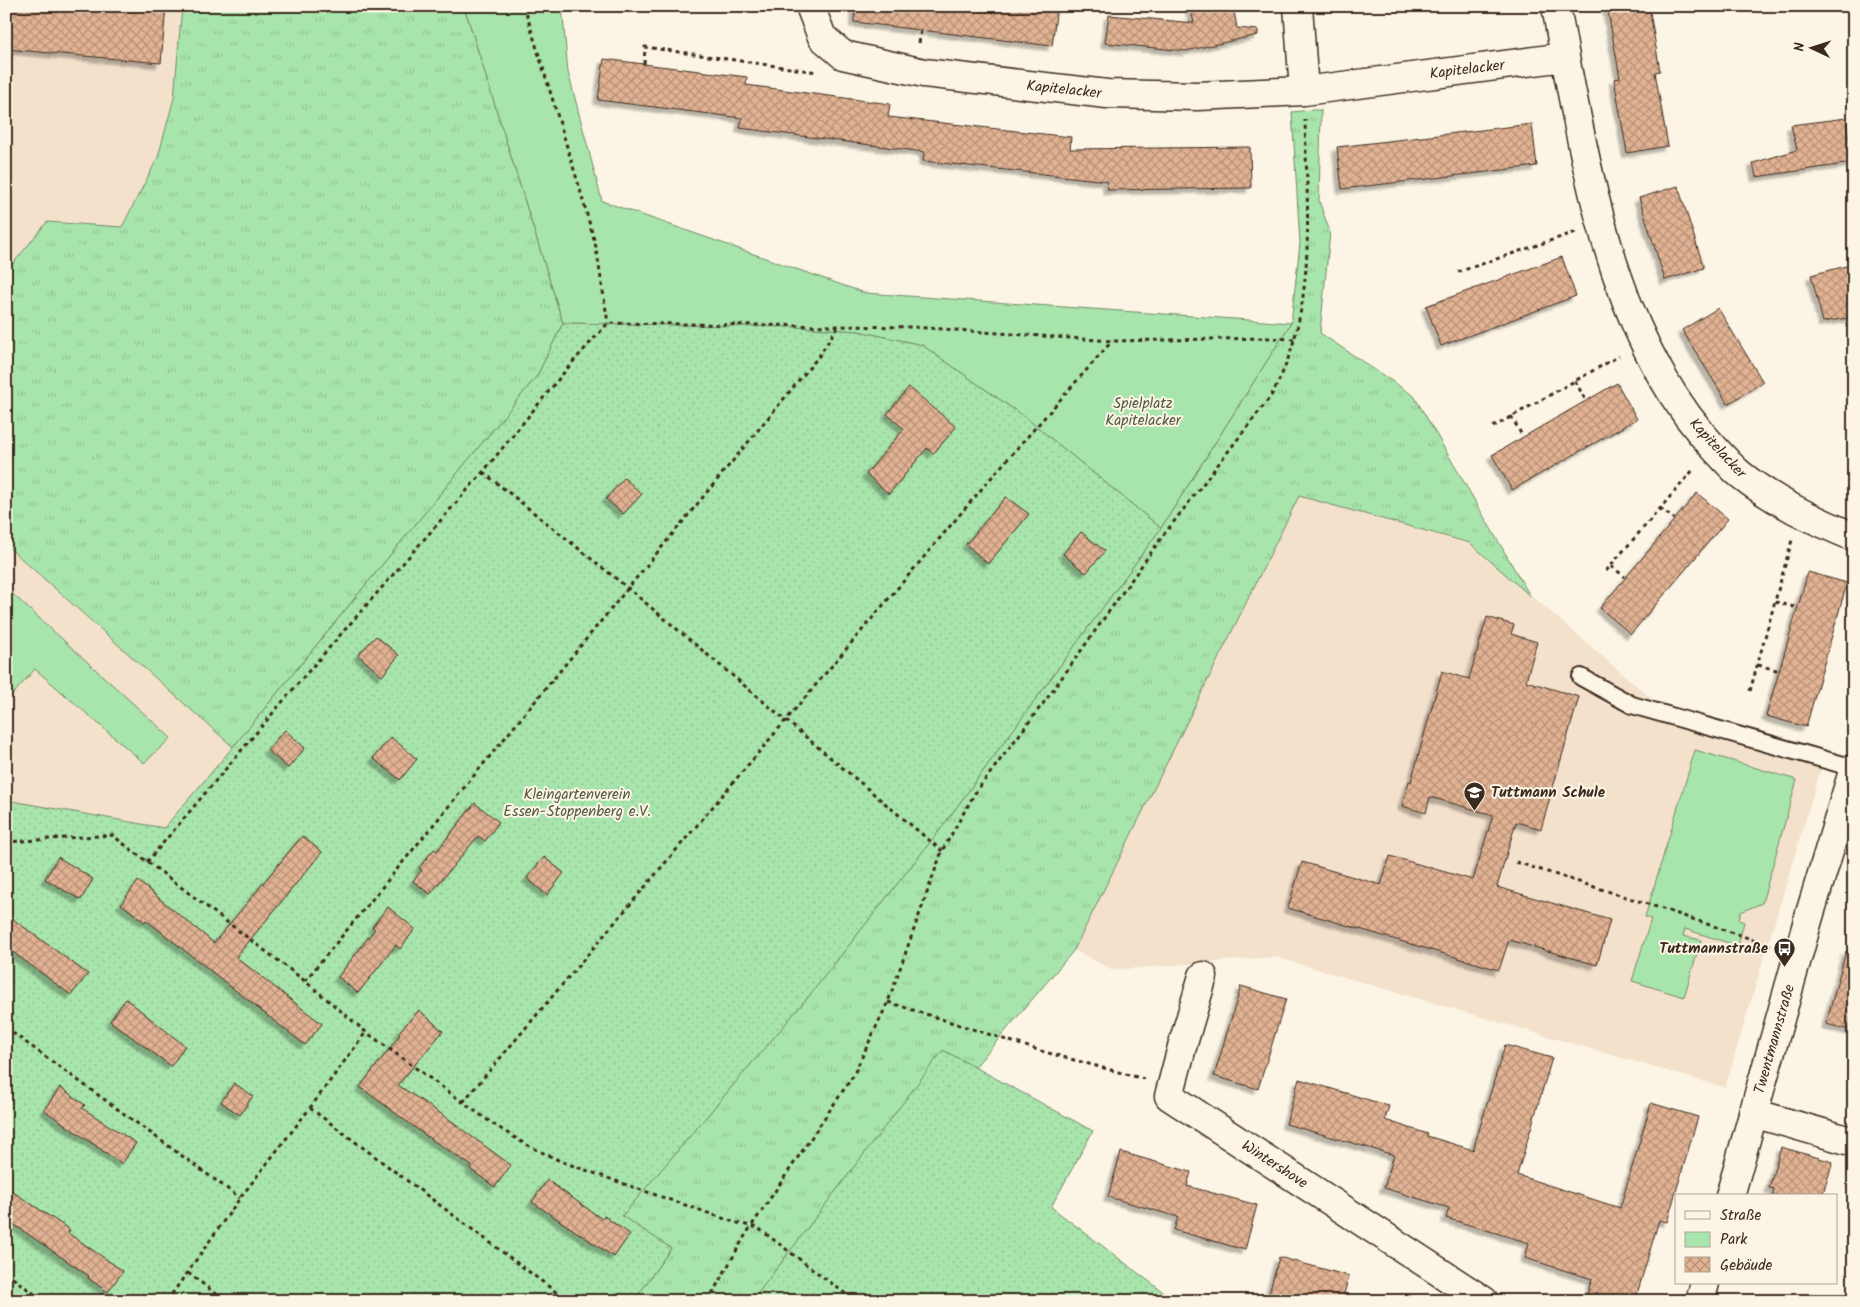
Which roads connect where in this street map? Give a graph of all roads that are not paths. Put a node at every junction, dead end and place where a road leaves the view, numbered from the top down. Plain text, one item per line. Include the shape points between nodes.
1 (810, 6) edge
2 (1298, 6) edge
3 (1556, 6) edge
4 (1565, 57) junction
5 (1304, 91) junction
6 (1854, 537) edge
7 (1581, 677) dead end
8 (1854, 768) edge
9 (1203, 976) dead end
10 (1753, 1113) junction
11 (1854, 1142) edge
12 (1731, 1194) edge
13 (1705, 1284) edge
14 (1484, 1301) edge
15 (1700, 1301) edge

1 - 5 street, Kapitelacker via 822,36 842,55 924,73 1107,94 1197,96
2 - 5 street
3 - 4 street
4 - 5 street, Kapitelacker
4 - 6 street, Kapitelacker via 1600,224 1644,342 1665,383 1696,428 1739,474 1799,513
7 - 8 lane via 1632,705
8 - 10 street, Twentmannstraße
9 - 14 street, Wintershove via 1169,1096
10 - 11 street
10 - 12 street, Twentmannstraße
13 - 15 street

